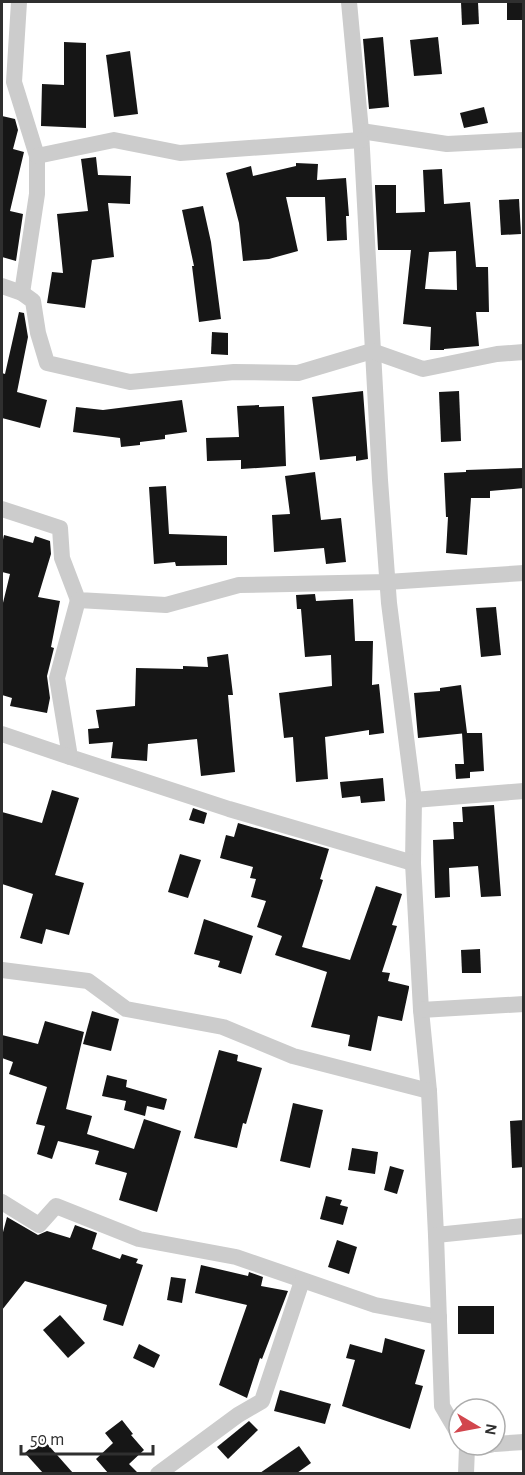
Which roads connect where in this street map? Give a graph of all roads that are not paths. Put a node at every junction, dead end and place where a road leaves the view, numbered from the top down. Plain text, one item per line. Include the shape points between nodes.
1 (19, 2) edge
2 (349, 2) edge
3 (9, 55) edge
4 (361, 136) junction
5 (524, 140) edge
6 (37, 156) junction
7 (2, 286) edge
8 (22, 293) junction
9 (372, 351) junction
10 (524, 352) edge
11 (2, 509) edge
12 (524, 573) edge
13 (387, 582) junction
14 (78, 600) junction
15 (2, 734) edge
16 (70, 757) junction
17 (524, 791) edge
18 (414, 800) junction
19 (413, 864) junction
20 (2, 970) edge
21 (524, 1004) edge
22 (421, 1010) junction
23 (429, 1091) junction
24 (2, 1202) edge
25 (524, 1226) edge
26 (436, 1235) junction
27 (302, 1281) junction
28 (440, 1317) junction
29 (447, 1414) edge
30 (524, 1442) edge
31 (507, 1443) edge
32 (465, 1457) edge
33 (158, 1473) edge
34 (466, 1473) edge

1 - 3 street
2 - 4 street
3 - 6 street
4 - 5 street via 447,144
4 - 6 street via 180,153 114,140
4 - 9 street
6 - 8 street via 37,194
7 - 8 street
8 - 9 street via 33,301 47,363 130,382 234,372 298,373
9 - 10 street via 423,369
9 - 13 street
11 - 14 street via 60,528 62,558
12 - 13 street
13 - 14 street via 239,585 166,605
13 - 18 street
14 - 16 street via 57,678
15 - 16 street
16 - 19 street
17 - 18 street
18 - 19 street
19 - 22 street
20 - 23 street via 88,981 126,1009 223,1027 293,1056
21 - 22 street
22 - 23 street
23 - 26 street
24 - 27 street via 39,1225 56,1206 139,1239 236,1257
25 - 26 street
26 - 28 street
27 - 28 street via 375,1305
27 - 33 street via 262,1401
28 - 29 street via 442,1406
30 - 31 street
32 - 34 street

